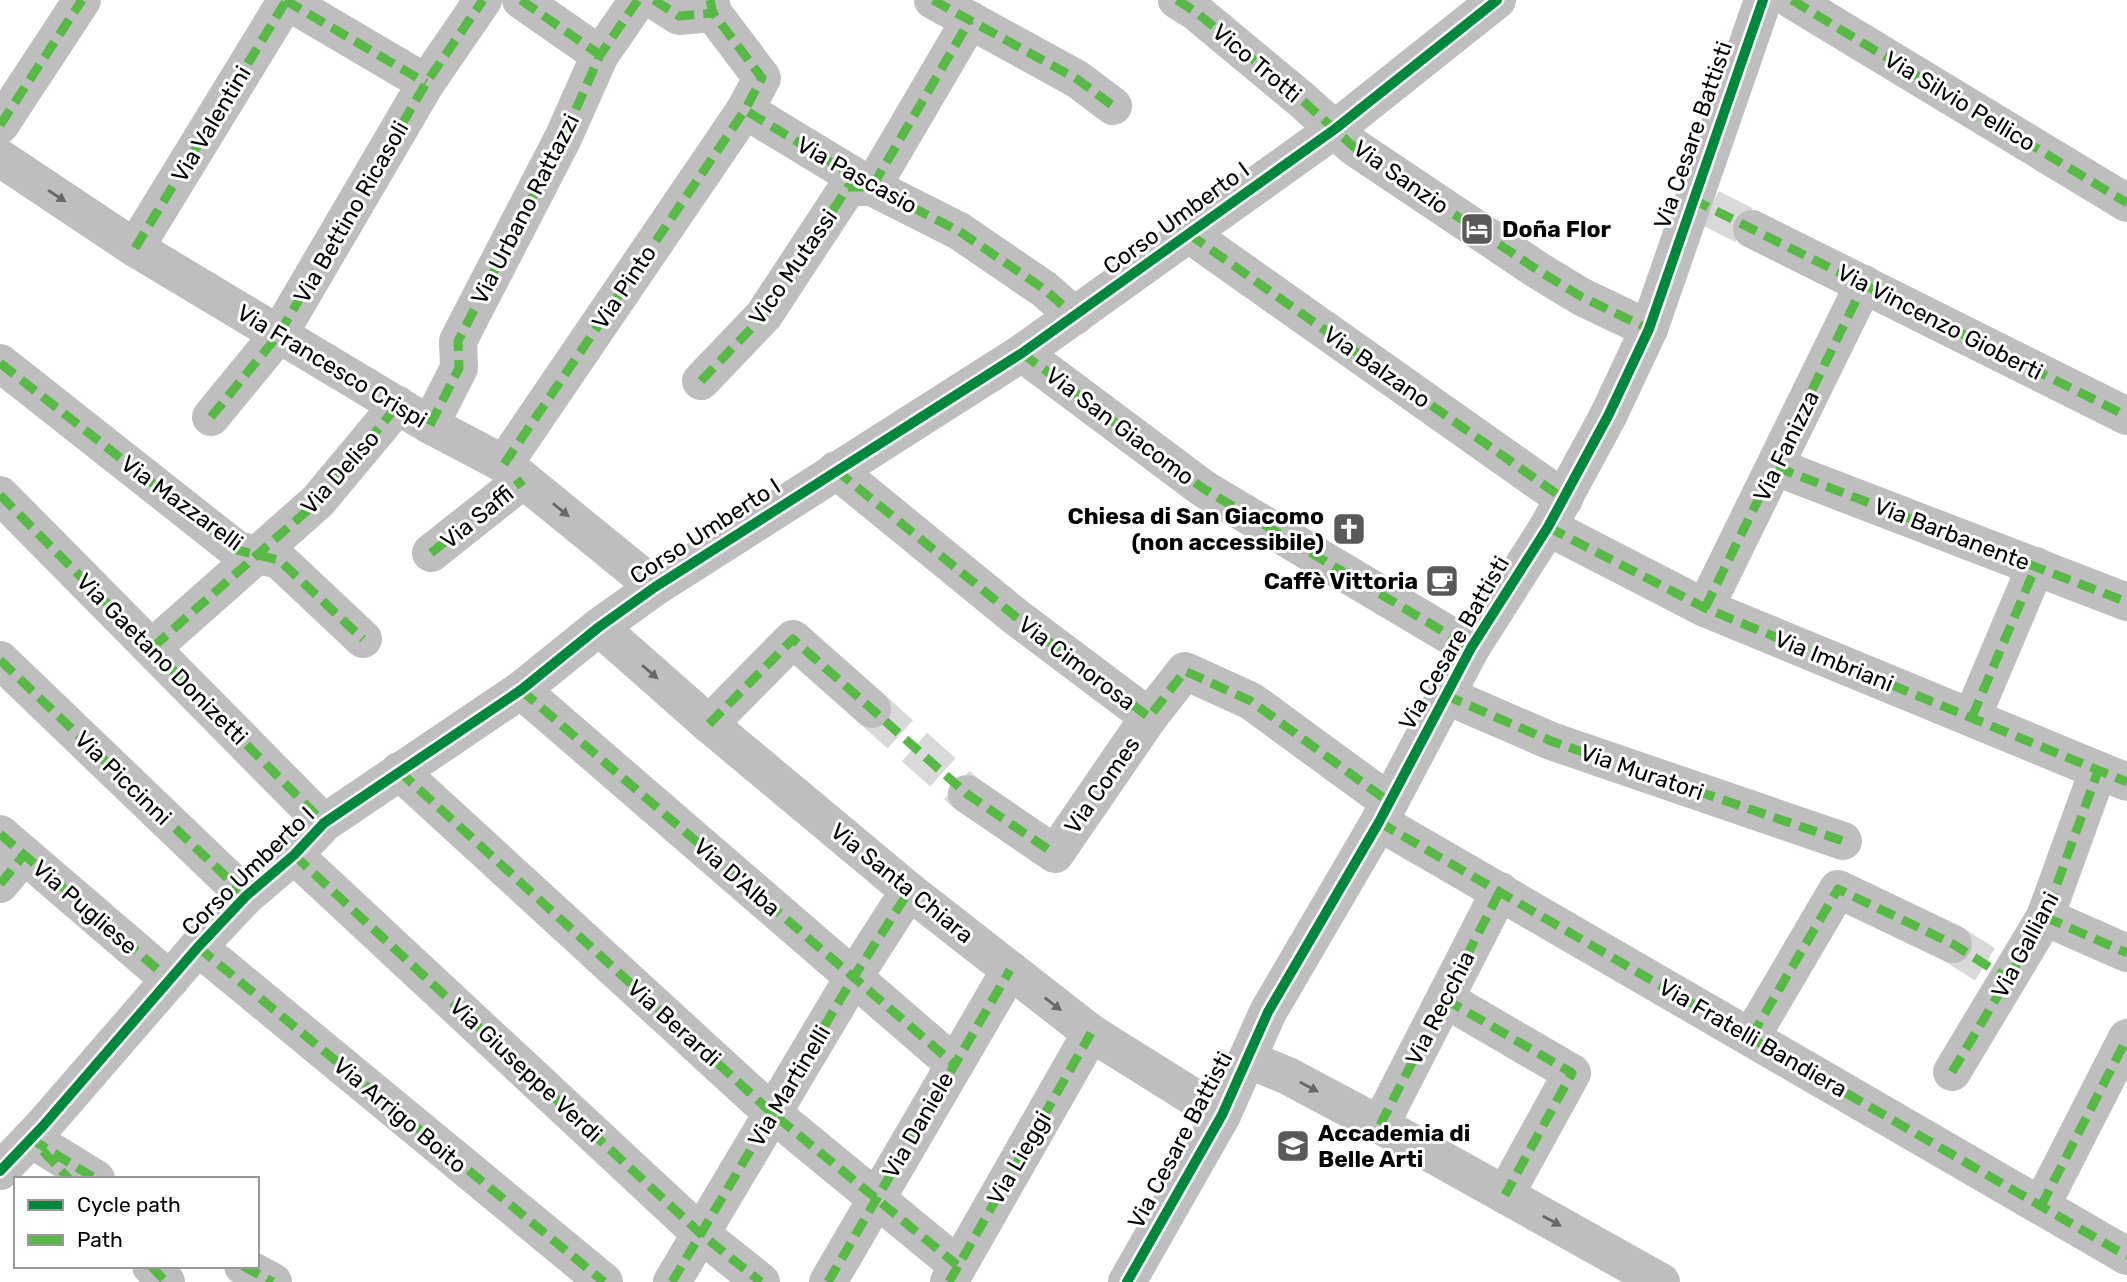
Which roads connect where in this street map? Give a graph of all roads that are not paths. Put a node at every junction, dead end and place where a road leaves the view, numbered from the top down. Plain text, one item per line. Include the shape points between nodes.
1 (82, 0) edge
2 (285, 0) edge
3 (482, 0) edge
4 (521, 0) edge
5 (638, 0) edge
6 (654, 0) edge
7 (933, 0) edge
8 (1177, 0) edge
9 (1497, 0) edge
10 (1763, 0) edge
11 (1792, 0) edge
12 (712, 6) edge
13 (970, 20) junction
14 (600, 55) junction
15 (426, 83) junction
16 (1113, 106) dead end
17 (745, 110) junction
18 (0, 125) edge
19 (1335, 129) junction
20 (0, 158) edge
21 (872, 187) junction
22 (2127, 203) edge
23 (1752, 229) tunnel mouth
24 (1189, 234) junction
25 (135, 248) junction
26 (1864, 284) junction
27 (1075, 316) junction
28 (1649, 329) junction
29 (279, 334) junction
30 (1023, 353) junction
31 (0, 363) edge
32 (701, 381) dead end
33 (398, 405) junction
34 (2127, 416) edge
35 (211, 417) dead end
36 (430, 425) junction
37 (1776, 467) junction
38 (836, 470) junction
39 (513, 472) junction
40 (0, 495) edge
41 (1556, 513) junction
42 (257, 554) junction
43 (431, 554) dead end
44 (2036, 566) junction
45 (655, 587) junction
46 (2127, 602) edge
47 (1705, 608) junction
48 (599, 627) junction
49 (363, 639) dead end
50 (153, 647) junction
51 (1471, 648) junction
52 (0, 660) edge
53 (521, 690) junction
54 (1445, 695) junction
55 (872, 709) tunnel mouth
56 (1149, 717) junction
57 (1972, 717) junction
58 (709, 724) junction
59 (399, 771) junction
60 (2113, 776) edge
61 (967, 794) tunnel mouth
62 (1384, 812) junction
63 (324, 823) junction
64 (1843, 841) dead end
65 (12, 844) edge
66 (294, 855) junction
67 (0, 884) edge
68 (909, 891) junction
69 (1500, 891) junction
70 (246, 896) junction
71 (2045, 917) junction
72 (1952, 944) tunnel mouth
73 (198, 947) junction
74 (2127, 953) edge
75 (1010, 970) junction
76 (853, 978) junction
77 (170, 980) junction
78 (1445, 999) junction
79 (1091, 1033) junction
80 (1751, 1037) junction
81 (2127, 1038) edge
82 (1247, 1059) junction
83 (954, 1064) junction
84 (1952, 1072) dead end
85 (772, 1113) junction
86 (1222, 1115) junction
87 (1380, 1125) junction
88 (32, 1139) junction
89 (0, 1171) edge
90 (67, 1177) edge
91 (93, 1177) edge
92 (1505, 1195) junction
93 (876, 1198) junction
94 (2041, 1206) junction
95 (701, 1234) junction
96 (2127, 1256) edge
97 (153, 1268) edge
98 (247, 1268) edge
99 (953, 1274) edge
100 (166, 1282) edge
101 (274, 1282) edge
102 (604, 1282) edge
103 (672, 1282) edge
104 (761, 1282) edge
105 (828, 1282) edge
106 (1127, 1282) edge
107 (1661, 1282) edge

1 - 18 street
2 - 15 street
2 - 25 street, Via Valentini
3 - 15 street, Via Bettino Ricasoli
4 - 14 street
5 - 14 street, Via Urbano Rattazzi
6 - 12 street via 679,16
7 - 13 street
8 - 19 street, Vico Trotti
9 - 19 street, Corso Umberto I
10 - 28 street, Via Cesare Battisti via 1701,204
11 - 22 street, Via Silvio Pellico
12 - 17 street via 762,78
13 - 16 street via 1077,79
13 - 21 street
14 - 36 street, Via Urbano Rattazzi via 563,138 458,341 459,368
15 - 29 street, Via Bettino Ricasoli
17 - 21 street, Via Pascasio
17 - 39 street, Via Pinto
19 - 24 street, Corso Umberto I
19 - 28 street, Via Sanzio via 1354,147 1539,271
20 -> 25 street, Via Francesco Crispi
21 - 27 street, Via Pascasio via 959,231
21 - 32 street, Vico Mutassi via 848,187 764,315
23 - 26 street, Via Vincenzo Gioberti
24 - 27 street, Corso Umberto I
24 - 41 street, Via Balzano
25 - 29 street, Via Francesco Crispi
26 - 34 street, Via Vincenzo Gioberti
26 - 37 street, Via Fanizza
27 - 30 street, Corso Umberto I
28 - 41 street, Via Cesare Battisti
29 - 33 street, Via Francesco Crispi
29 - 35 street, Via Bettino Ricasoli
30 - 38 street, Corso Umberto I
30 - 51 street, Via San Giacomo via 1205,489
31 - 42 street, Via Mazzarelli via 237,550
33 - 36 street, Via Francesco Crispi
33 - 42 street, Via Deliso via 318,501
36 - 39 street, Via Francesco Crispi
37 - 44 street, Via Barbanente
37 - 47 street, Via Fanizza
38 - 45 street, Corso Umberto I
38 - 56 street, Via Cimorosa via 1016,617
39 - 43 street, Via Saffi
39 -> 45 street, Via Francesco Crispi
40 - 50 street, Via Gaetano Donizetti
41 - 47 street, Via Imbriani
41 - 51 street, Via Cesare Battisti
42 - 49 street, Via Mazzarelli via 279,560
42 - 50 street, Via Deliso
44 - 46 street, Via Barbanente
44 - 57 street
45 - 48 street, Corso Umberto I
47 - 57 street, Via Imbriani
48 - 53 street, Corso Umberto I
48 -> 58 street, Via Santa Chiara
50 - 63 street, Via Gaetano Donizetti
51 - 54 street, Via Cesare Battisti
52 - 70 street, Via Piccinni
53 - 59 street, Corso Umberto I
53 - 76 street, Via D'Alba
54 - 62 street, Via Cesare Battisti
54 - 64 street, Via Muratori via 1550,741
55 - 58 street via 793,639
56 - 61 street, Via Comes via 1055,854
56 - 62 street, Via Cimorosa via 1185,671 1251,701
57 - 60 street, Via Imbriani
58 - 68 street, Via Santa Chiara
59 - 63 street, Corso Umberto I
59 - 85 street, Via Berardi
60 - 71 street, Via Galliani
62 - 69 street, Via Fratelli Bandiera
62 - 82 street, Via Cesare Battisti via 1268,1012
63 - 66 street, Corso Umberto I
65 - 67 street
65 - 77 street, Via Pugliese
66 - 70 street, Corso Umberto I
66 - 95 street, Via Giuseppe Verdi
68 - 75 street, Via Santa Chiara
68 - 76 street, Via Martinelli
69 - 78 street, Via Recchia
69 - 80 street, Via Fratelli Bandiera
70 - 73 street, Corso Umberto I
71 - 74 street
71 - 84 street, Via Galliani
72 - 80 street via 1838,889
73 - 77 street, Corso Umberto I
73 - 102 street, Via Arrigo Boito
75 -> 79 street, Via Santa Chiara
75 - 83 street, Via Daniele
76 - 83 street, Via D'Alba
76 - 85 street, Via Martinelli
77 - 88 street, Corso Umberto I
78 - 87 street, Via Recchia
78 - 92 street via 1572,1073
79 - 86 street, Via Santa Chiara
79 - 99 street, Via Lieggi
80 - 94 street, Via Fratelli Bandiera
81 - 94 street
82 - 86 street, Via Cesare Battisti
82 -> 87 street
83 - 93 street, Via Daniele
85 - 93 street, Via Berardi
85 - 95 street, Via Martinelli
86 - 106 street, Via Cesare Battisti
87 - 92 street
88 - 89 street, Corso Umberto I
88 - 90 street
88 - 91 street
92 -> 107 street
93 - 99 street, Via Berardi
93 - 105 street, Via Daniele
94 - 96 street, Via Fratelli Bandiera
95 - 103 street, Via Martinelli
95 - 104 street, Via Giuseppe Verdi
97 - 100 street
98 - 101 street

